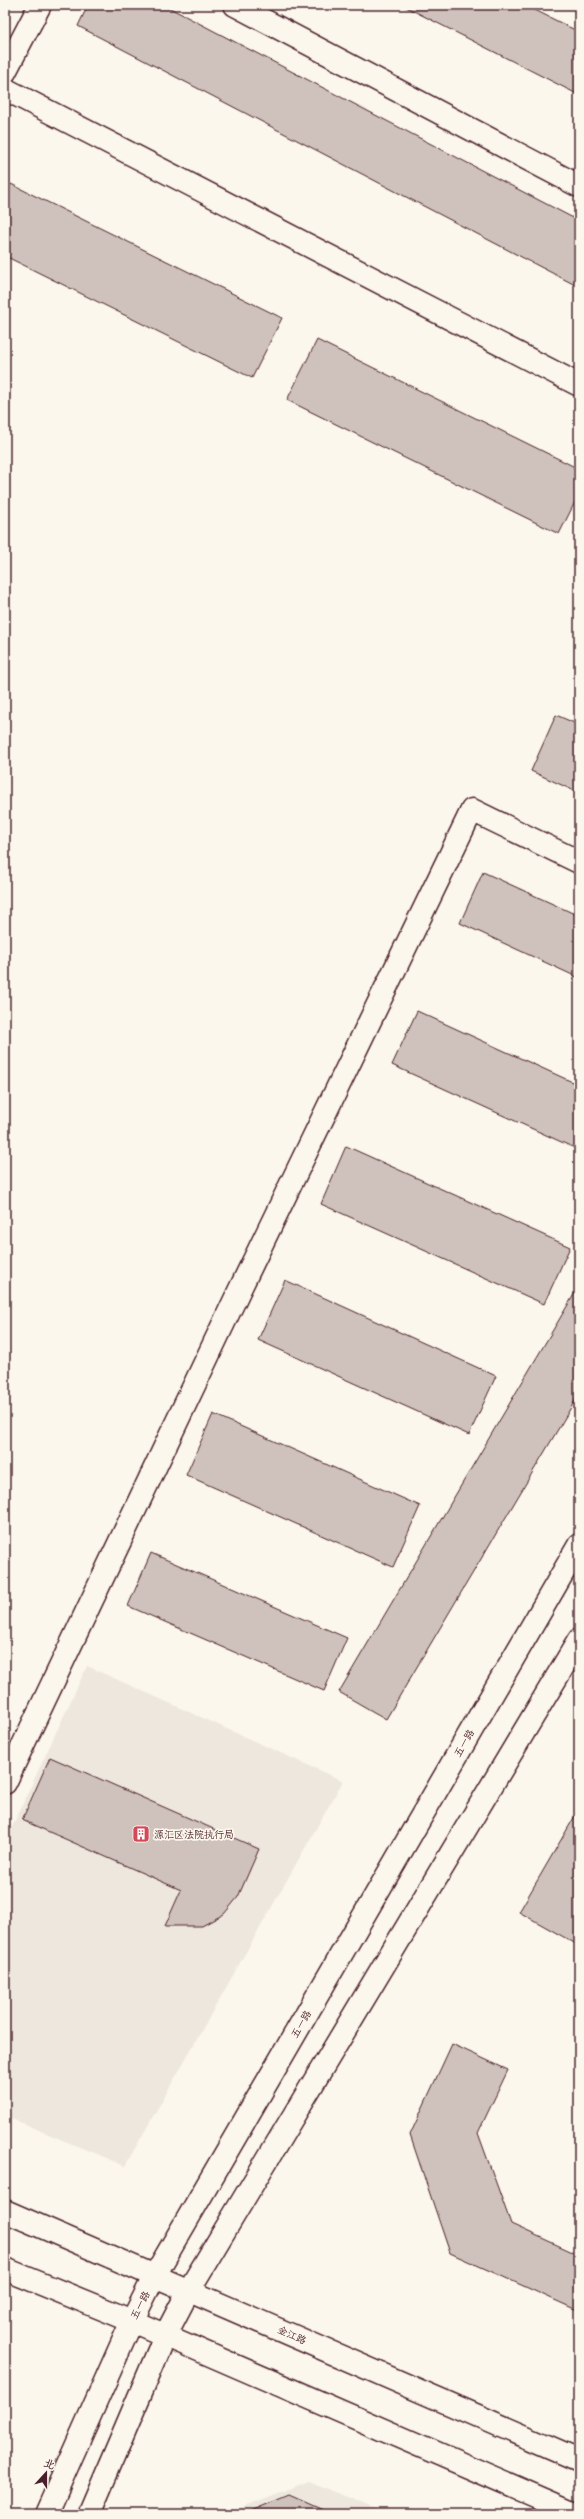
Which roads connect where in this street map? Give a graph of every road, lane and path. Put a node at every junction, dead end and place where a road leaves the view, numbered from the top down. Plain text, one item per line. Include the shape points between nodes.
1 (40, 5) edge
2 (235, 5) edge
3 (5, 72) edge
4 (5, 89) edge
5 (579, 186) edge
6 (579, 385) edge
7 (579, 862) edge
8 (579, 1545) edge
9 (579, 1640) edge
10 (5, 1783) edge
11 (5, 2211) edge
12 (5, 2269) edge
13 (155, 2275) junction
14 (189, 2290) junction
15 (132, 2321) junction
16 (166, 2336) junction
17 (579, 2460) edge
18 (46, 2514) edge
19 (89, 2514) edge
20 (577, 2514) edge

1 - 3 street
2 - 5 street
4 - 6 street
7 - 10 street via 472,810
8 - 13 street, 五一路
9 - 14 street
11 - 13 street, 金江路
12 - 15 street
13 - 14 street, 金江路
13 - 15 street, 五一路
14 - 16 street
14 - 17 street, 金江路
15 - 16 street
15 - 18 street, 五一路
16 - 19 street
16 - 20 street

